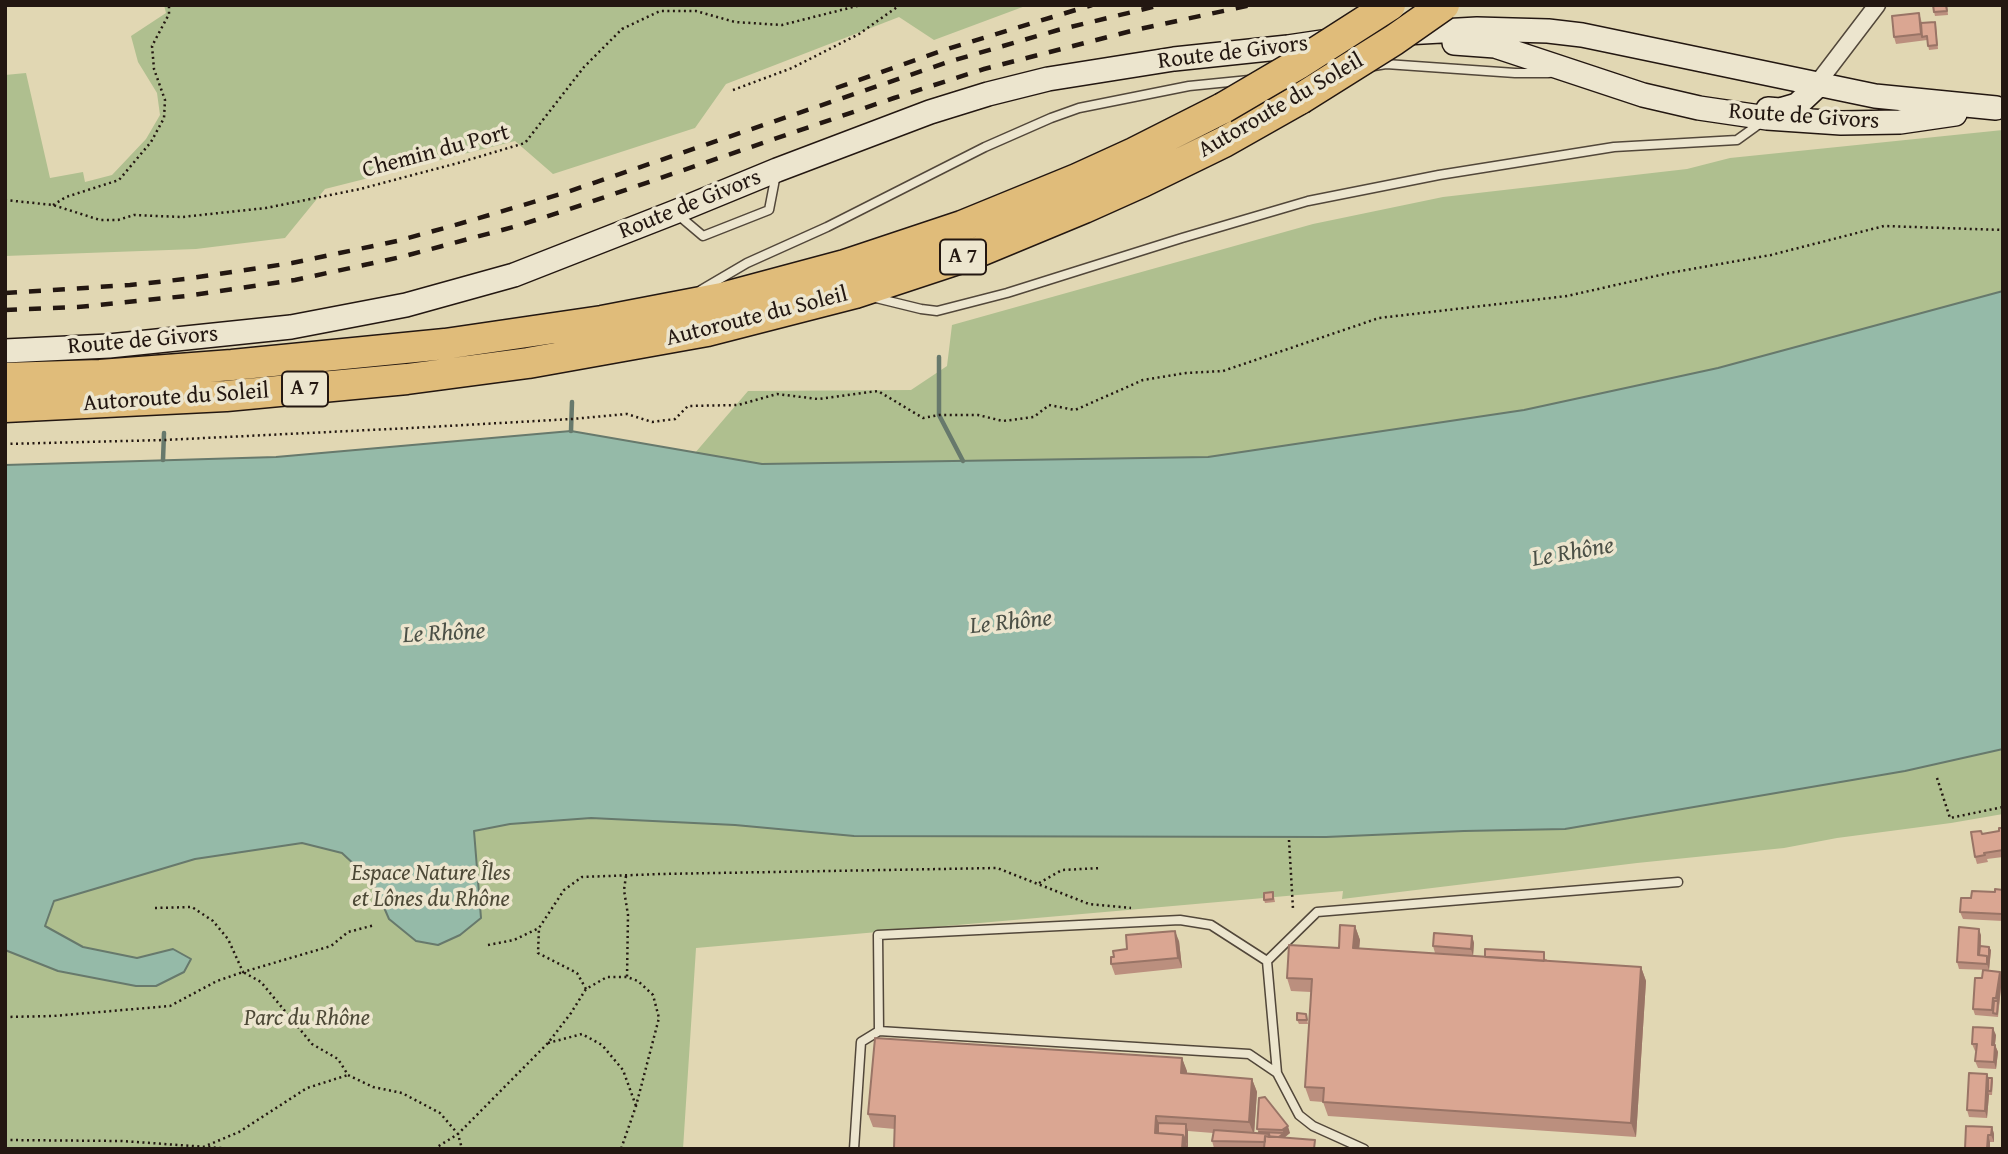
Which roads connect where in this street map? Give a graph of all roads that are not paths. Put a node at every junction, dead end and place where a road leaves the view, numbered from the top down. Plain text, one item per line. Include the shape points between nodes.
1 (1390, 5) edge
2 (1444, 5) edge
3 (1877, 5) edge
4 (1548, 31) junction
5 (1369, 35) junction
6 (1541, 62) junction
7 (1333, 70) dead end
8 (1573, 72) junction
9 (1816, 85) junction
10 (1297, 87) junction
11 (1699, 108) junction
12 (1999, 108) edge
13 (1767, 118) junction
14 (777, 170) junction
15 (675, 212) junction
16 (855, 293) junction
17 (667, 309) junction
18 (5, 351) edge
19 (5, 378) edge
20 (5, 407) edge
21 (1678, 882) dead end
22 (1267, 961) junction
23 (879, 1031) junction
24 (1278, 1073) junction
25 (854, 1149) edge
26 (1364, 1149) edge

1 - 17 highway, Autoroute du Soleil / A 7, bridge via 1223,107 1088,174 962,226 821,272
2 - 10 highway, Autoroute du Soleil / A 7, bridge via 1394,40
3 - 9 street
4 - 5 main road, Route de Givors via 1477,29
4 - 6 main road via 1539,46
4 - 9 main road, Route de Givors
5 - 6 main road, Route de Givors via 1495,46
5 - 14 main road, Route de Givors via 1048,79 930,112
6 - 8 main road, Route de Givors
7 - 8 lane via 1386,64 1515,74
8 - 11 main road, Route de Givors
9 - 11 main road via 1797,105 1780,110
9 - 12 main road, Route de Givors via 1874,96
10 - 16 highway, Autoroute du Soleil / A 7 via 1224,142 1142,182 973,254
10 - 17 lane via 1189,86 1064,113 747,263
11 - 13 main road, Route de Givors
12 - 13 main road, Route de Givors via 1900,122
13 - 16 lane via 1737,140 1615,147 1308,201 937,311
14 - 15 main road, Route de Givors
14 - 15 lane via 769,210 703,236
15 - 18 main road, Route de Givors via 514,275 406,305 291,327 109,346
16 - 20 highway, Autoroute du Soleil / A 7 via 707,331 501,367 316,388
17 - 19 highway, Autoroute du Soleil / A 7 via 511,335 329,357
21 - 22 lane via 1317,912
22 - 23 lane via 1211,925 1180,920 878,935
22 - 24 lane
23 - 24 lane via 1249,1054
23 - 25 lane via 861,1042
24 - 26 lane via 1299,1115 1312,1126

